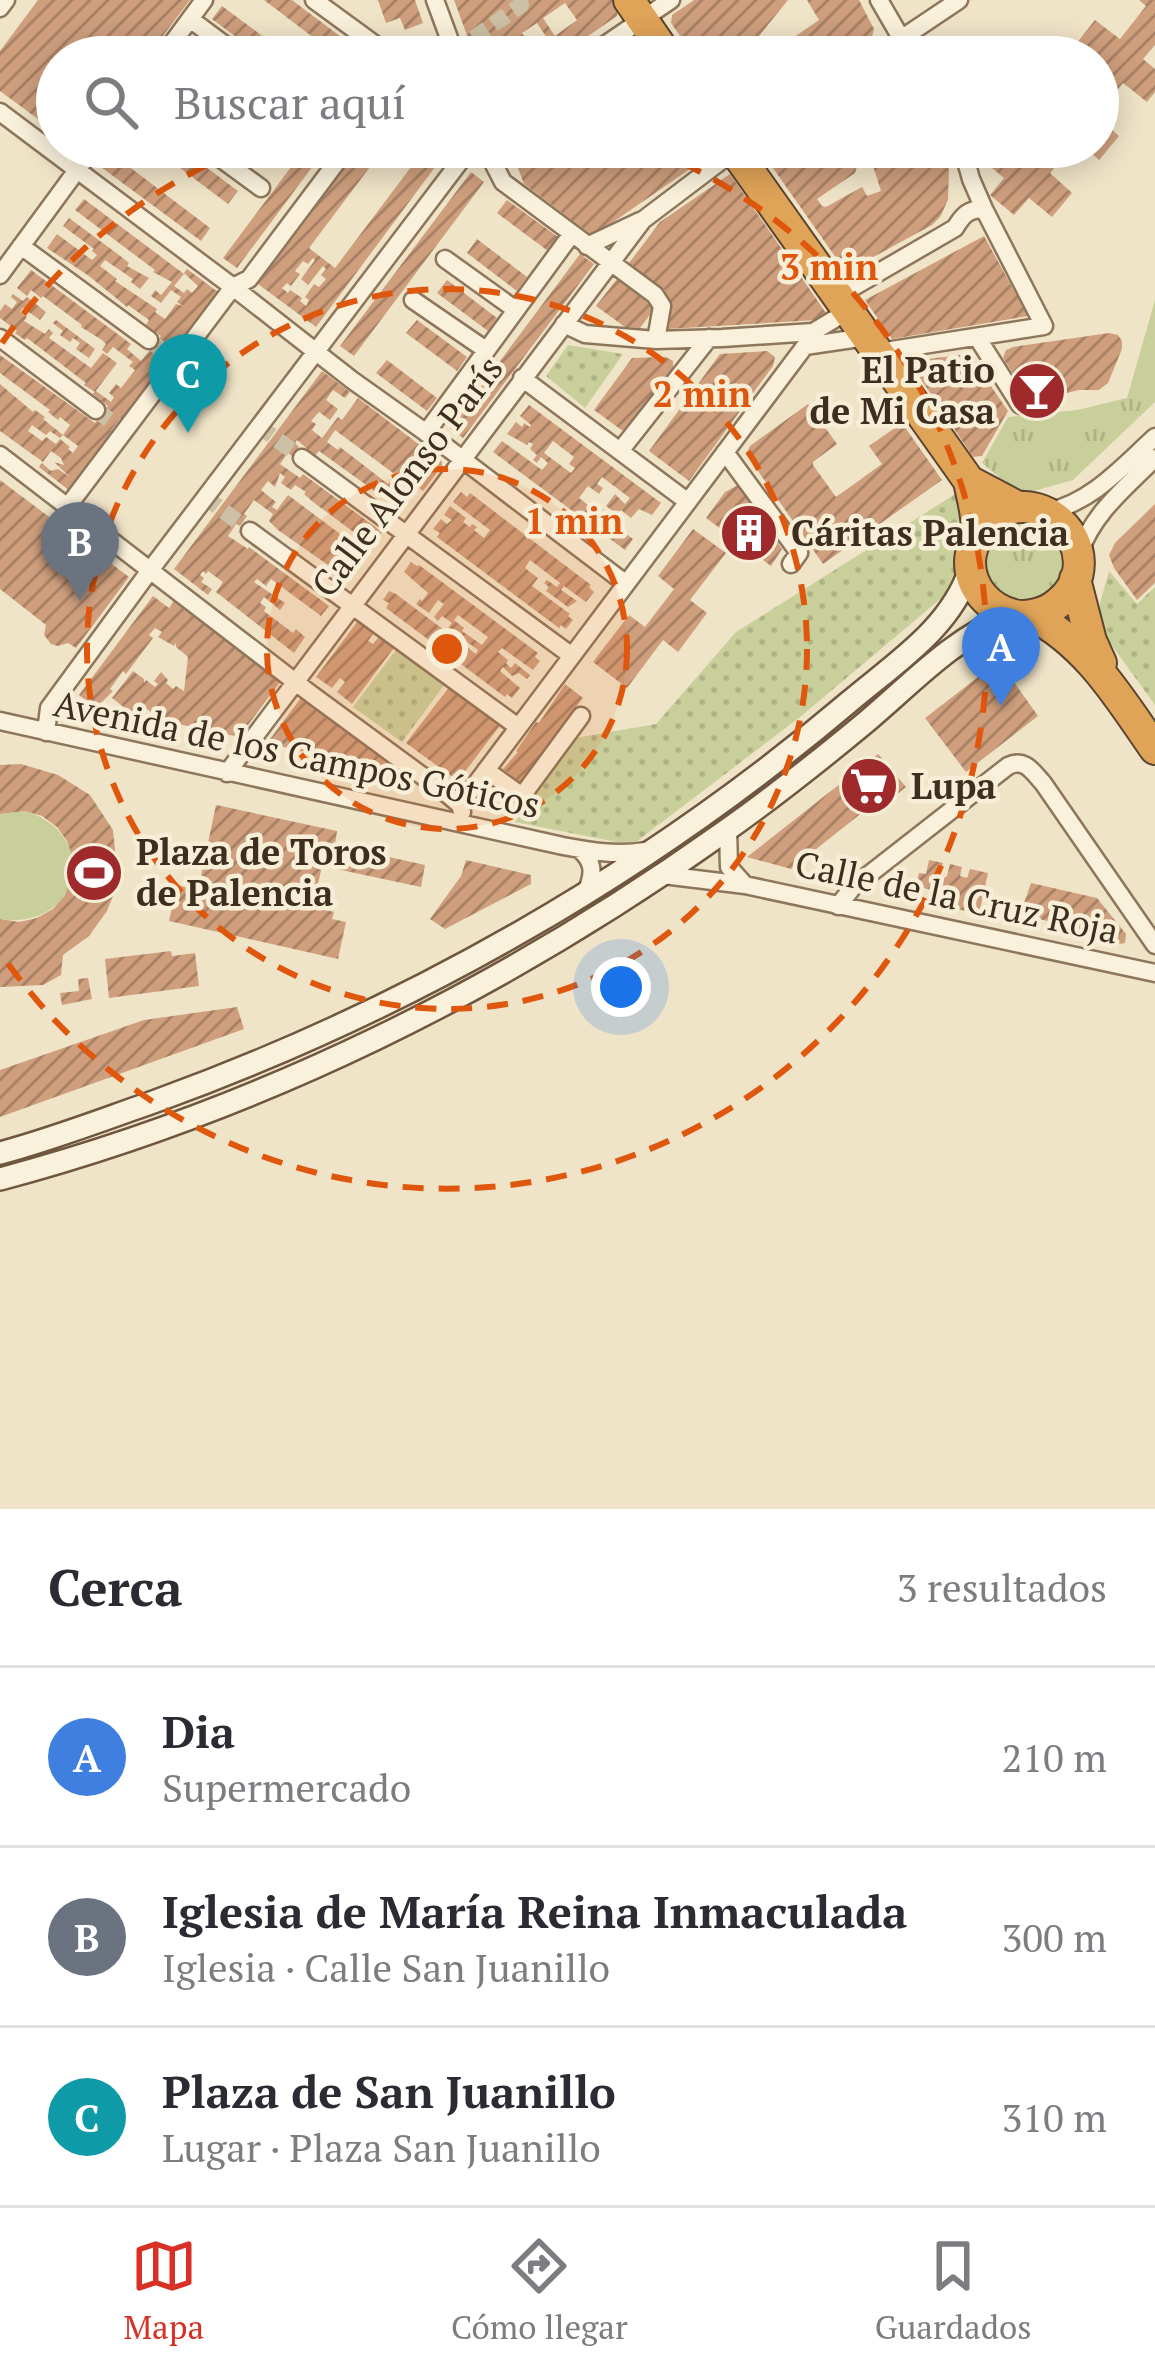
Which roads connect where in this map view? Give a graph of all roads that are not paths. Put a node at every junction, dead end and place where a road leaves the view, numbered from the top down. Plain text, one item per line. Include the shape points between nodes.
1 (6, 0) edge
2 (204, 0) edge
3 (314, 0) edge
4 (435, 0) edge
5 (671, 0) edge
6 (879, 0) edge
7 (959, 0) edge
8 (0, 8) edge
9 (635, 10) edge
10 (190, 19) junction
11 (177, 36) edge
12 (213, 36) edge
13 (363, 36) edge
14 (448, 36) edge
15 (608, 36) edge
16 (653, 36) edge
17 (898, 36) edge
18 (906, 36) edge
19 (0, 112) edge
20 (36, 138) edge
21 (234, 168) edge
22 (332, 168) edge
23 (455, 168) edge
24 (495, 168) edge
25 (709, 168) edge
26 (749, 168) edge
27 (968, 168) edge
28 (78, 169) joint
29 (971, 179) junction
30 (261, 188) dead end
31 (984, 209) junction
32 (963, 214) junction
33 (643, 220) junction
34 (571, 235) junction
35 (21, 246) junction
36 (586, 246) junction
37 (445, 259) dead end
38 (609, 262) junction
39 (0, 274) edge
40 (233, 286) junction
41 (413, 300) dead end
42 (843, 303) junction
43 (516, 310) junction
44 (564, 324) junction
45 (0, 338) edge
46 (709, 338) junction
47 (977, 338) junction
48 (149, 340) tunnel mouth
49 (656, 340) junction
50 (872, 345) junction
51 (486, 350) junction
52 (316, 351) junction
53 (522, 379) junction
54 (1020, 405) dead end
55 (96, 410) tunnel mouth
56 (426, 433) junction
57 (1155, 437) edge
58 (620, 451) junction
59 (725, 452) junction
60 (0, 455) edge
61 (302, 458) tunnel mouth
62 (1155, 458) edge
63 (461, 460) junction
64 (969, 481) junction
65 (688, 502) junction
66 (68, 506) junction
67 (1033, 509) junction
68 (250, 531) tunnel mouth
69 (406, 535) junction
70 (976, 536) junction
71 (791, 563) dead end
72 (1077, 567) junction
73 (151, 569) junction
74 (970, 569) junction
75 (625, 583) junction
76 (351, 605) junction
77 (1022, 615) junction
78 (572, 656) junction
79 (295, 681) junction
80 (1114, 690) junction
81 (49, 707) junction
82 (580, 716) dead end
83 (6, 723) edge
84 (518, 727) junction
85 (46, 732) junction
86 (1155, 749) edge
87 (485, 770) junction
88 (227, 773) junction
89 (460, 805) junction
90 (465, 824) junction
91 (728, 829) junction
92 (579, 849) junction
93 (651, 850) junction
94 (663, 875) junction
95 (745, 885) junction
96 (587, 890) junction
97 (838, 906) junction
98 (1155, 945) edge
99 (1154, 970) edge
100 (0, 1153) edge
101 (0, 1179) edge

1 - 8 street
2 - 10 street
3 - 13 street
4 - 14 street
5 - 9 street
6 - 17 street
7 - 18 street
9 - 15 street
9 - 16 highway
10 - 11 street
10 - 12 street
19 - 20 street
21 - 30 street
22 - 40 street via 249,279
23 - 52 street
24 - 34 street
25 - 33 street, Calle Alonso París
26 - 42 highway
27 - 29 street
28 - 35 street
28 - 40 street
29 - 31 street
29 - 32 street
31 - 32 street
31 - 47 street via 1044,326
32 - 42 street via 955,228
33 - 36 street, Calle Alonso París
33 - 38 street, Calle Alonso París
34 - 36 street
34 - 43 street
35 - 39 street
35 - 48 street
36 - 38 street
37 - 43 street
38 - 44 street, Calle Alonso París
38 - 49 street via 662,306
40 - 52 street
40 - 66 street
41 - 51 street
42 - 46 street via 813,332
42 - 50 highway
43 - 51 street
44 - 49 street via 585,334
44 - 53 street, Calle Alonso París
45 - 55 street
46 - 49 street
46 - 58 street
47 - 50 street
47 - 54 street
50 - 59 street via 805,346
50 - 64 highway
51 - 56 street
52 - 56 street
52 - 73 street
53 - 58 street
53 - 63 street, Calle Alonso París
56 - 63 street
57 - 67 street via 1091,494 1066,508
58 - 65 street
59 - 65 street
59 - 71 street via 799,553
60 - 66 street
61 - 69 street
62 - 72 street via 1086,532
63 - 69 street, Calle Alonso París
63 - 75 street
64 - 67 highway
64 - 70 highway
65 - 75 street
66 - 73 street
67 - 70 highway via 993,516
67 - 72 highway via 1068,529
68 - 76 street
69 - 76 street, Calle Alonso París
69 - 78 street
70 - 74 highway
72 - 77 highway via 1058,604
72 - 80 highway via 1090,641
73 - 79 street
73 - 81 street
74 - 77 highway via 984,598
74 - 93 main road via 949,615 915,646 803,741
75 - 78 street
76 - 79 street, Calle Alonso París
76 - 84 street
77 - 80 highway via 1061,632
77 - 91 main road via 941,655
78 - 84 street
79 - 88 street, Calle Alonso París
79 - 89 street
80 - 86 highway
81 - 83 street
81 - 85 street
82 - 87 street via 521,796
83 - 85 street, Avenida de los Campos Góticos
84 - 87 street
85 - 88 street, Avenida de los Campos Góticos
87 - 89 street
88 - 90 street, Avenida de los Campos Góticos
89 - 90 street
90 - 92 street, Avenida de los Campos Góticos
91 - 94 main road
91 - 95 street, Calle de la Cruz Roja via 729,867
92 - 93 street, Avenida de los Campos Góticos
92 - 96 street, Avenida de los Campos Góticos via 592,870
93 - 96 main road
94 - 95 street, Calle de la Cruz Roja
94 - 101 main road via 515,966 333,1060 150,1133
95 - 97 street, Calle de la Cruz Roja
96 - 100 main road via 476,958 274,1056
97 - 98 street via 993,776 1025,763
97 - 99 street, Calle de la Cruz Roja

